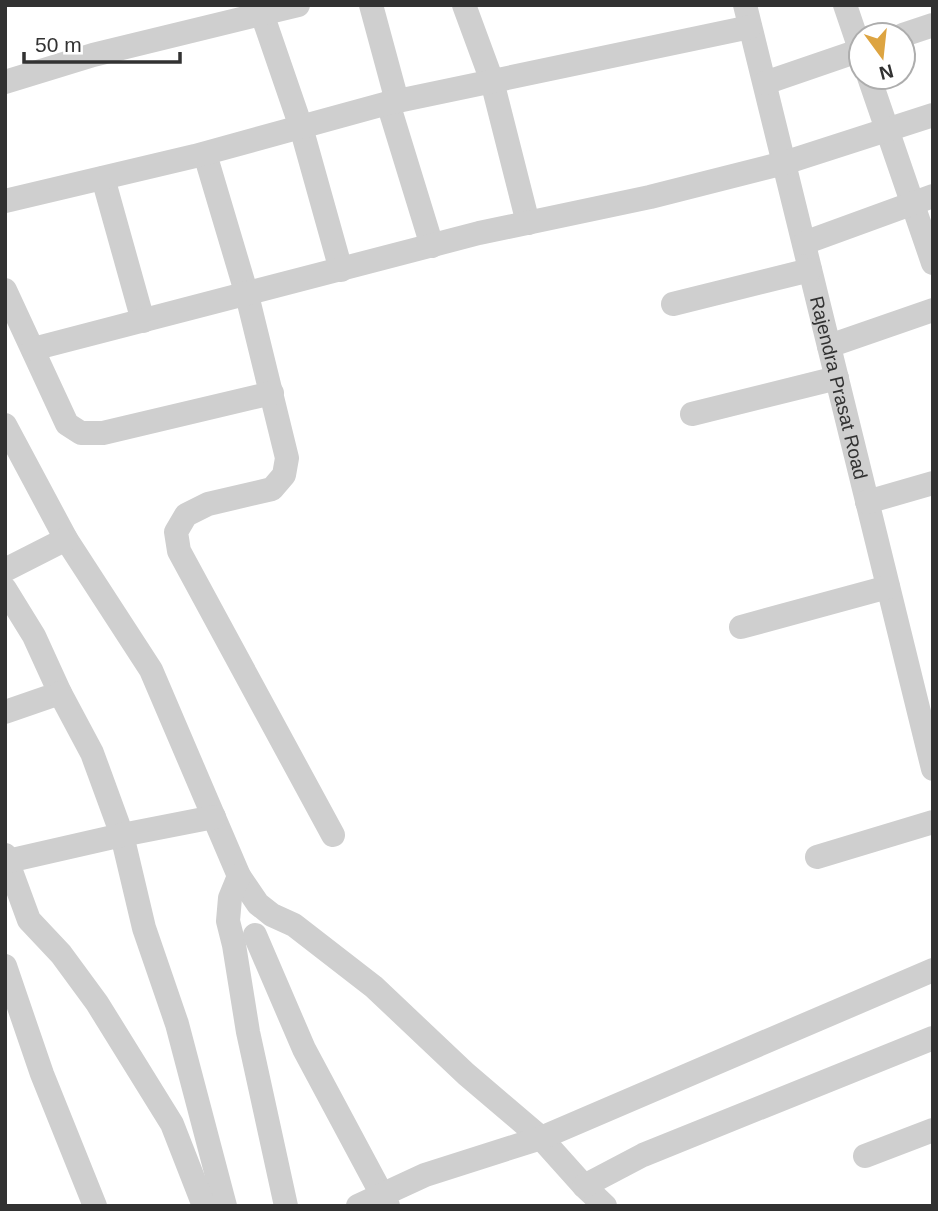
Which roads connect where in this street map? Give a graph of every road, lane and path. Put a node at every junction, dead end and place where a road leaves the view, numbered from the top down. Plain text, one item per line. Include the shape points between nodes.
1 (298, 5) edge
2 (371, 5) edge
3 (464, 5) edge
4 (260, 9) edge
5 (748, 16) edge
6 (847, 56) edge
7 (492, 80) junction
8 (5, 82) edge
9 (765, 83) junction
10 (874, 91) edge
11 (393, 102) junction
12 (933, 116) edge
13 (301, 127) junction
14 (887, 131) junction
15 (205, 154) junction
16 (784, 163) junction
17 (103, 178) junction
18 (923, 200) edge
19 (5, 201) edge
20 (528, 223) junction
21 (804, 243) junction
22 (432, 246) junction
23 (933, 263) edge
24 (341, 270) junction
25 (810, 271) junction
26 (5, 290) edge
27 (247, 295) junction
28 (673, 304) dead end
29 (933, 310) edge
30 (143, 321) junction
31 (829, 346) junction
32 (33, 349) junction
33 (837, 378) junction
34 (272, 393) junction
35 (692, 414) dead end
36 (5, 425) edge
37 (933, 483) edge
38 (867, 502) junction
39 (66, 539) junction
40 (5, 570) edge
41 (888, 587) junction
42 (5, 589) edge
43 (741, 626) dead end
44 (60, 693) junction
45 (5, 712) edge
46 (933, 769) edge
47 (215, 817) junction
48 (933, 822) edge
49 (121, 835) junction
50 (333, 835) dead end
51 (817, 857) dead end
52 (6, 858) edge
53 (240, 876) junction
54 (15, 913) edge
55 (272, 915) junction
56 (243, 935) junction
57 (5, 966) edge
58 (933, 970) edge
59 (933, 1038) edge
60 (933, 1130) edge
61 (541, 1138) junction
62 (865, 1156) dead end
63 (584, 1186) junction
64 (386, 1200) edge
65 (95, 1206) edge
66 (204, 1206) edge
67 (225, 1206) edge
68 (286, 1206) edge
69 (358, 1206) edge
70 (606, 1206) edge

1 - 4 street
2 - 11 street
3 - 7 street
4 - 8 street
4 - 13 street
5 - 7 street
5 - 9 street, Rajendra Prasat Road
6 - 9 street
7 - 11 street
7 - 20 street
9 - 16 street, Rajendra Prasat Road
10 - 14 street
11 - 13 street
11 - 22 street
12 - 14 street
13 - 15 street
13 - 24 street
14 - 16 street
14 - 18 street
15 - 17 street
15 - 27 street
16 - 20 street
16 - 21 street, Rajendra Prasat Road
17 - 19 street
17 - 30 street
18 - 21 street
18 - 23 street
20 - 22 street
21 - 25 street, Rajendra Prasat Road
22 - 24 street
24 - 27 street
25 - 28 street
25 - 31 street, Rajendra Prasat Road
26 - 32 street
27 - 30 street
27 - 34 street
29 - 31 street
30 - 32 street
31 - 33 street, Rajendra Prasat Road
32 - 34 street via 67,424 81,433 103,433
33 - 35 street
33 - 38 street, Rajendra Prasat Road
34 - 50 street via 287,458 284,475 272,489 208,504 186,515 176,531 188,570
36 - 39 street
37 - 38 street
38 - 41 street, Rajendra Prasat Road
39 - 40 street
39 - 47 street via 151,670
41 - 43 street
41 - 46 street, Rajendra Prasat Road
42 - 44 street
44 - 45 street
44 - 49 street via 92,753
47 - 49 street
47 - 53 street
48 - 51 street
49 - 52 street
49 - 67 street
52 - 54 street via 14,884
53 - 55 street via 258,904
53 - 56 street via 228,909
54 - 66 street via 29,920 61,954 97,1003 172,1124
55 - 56 street
55 - 61 street via 294,925 374,987
56 - 64 street
56 - 68 street via 248,1032
57 - 65 street
58 - 61 street
59 - 63 street via 643,1155
60 - 62 street
61 - 63 street
61 - 64 street via 425,1175
63 - 70 street
64 - 69 street

